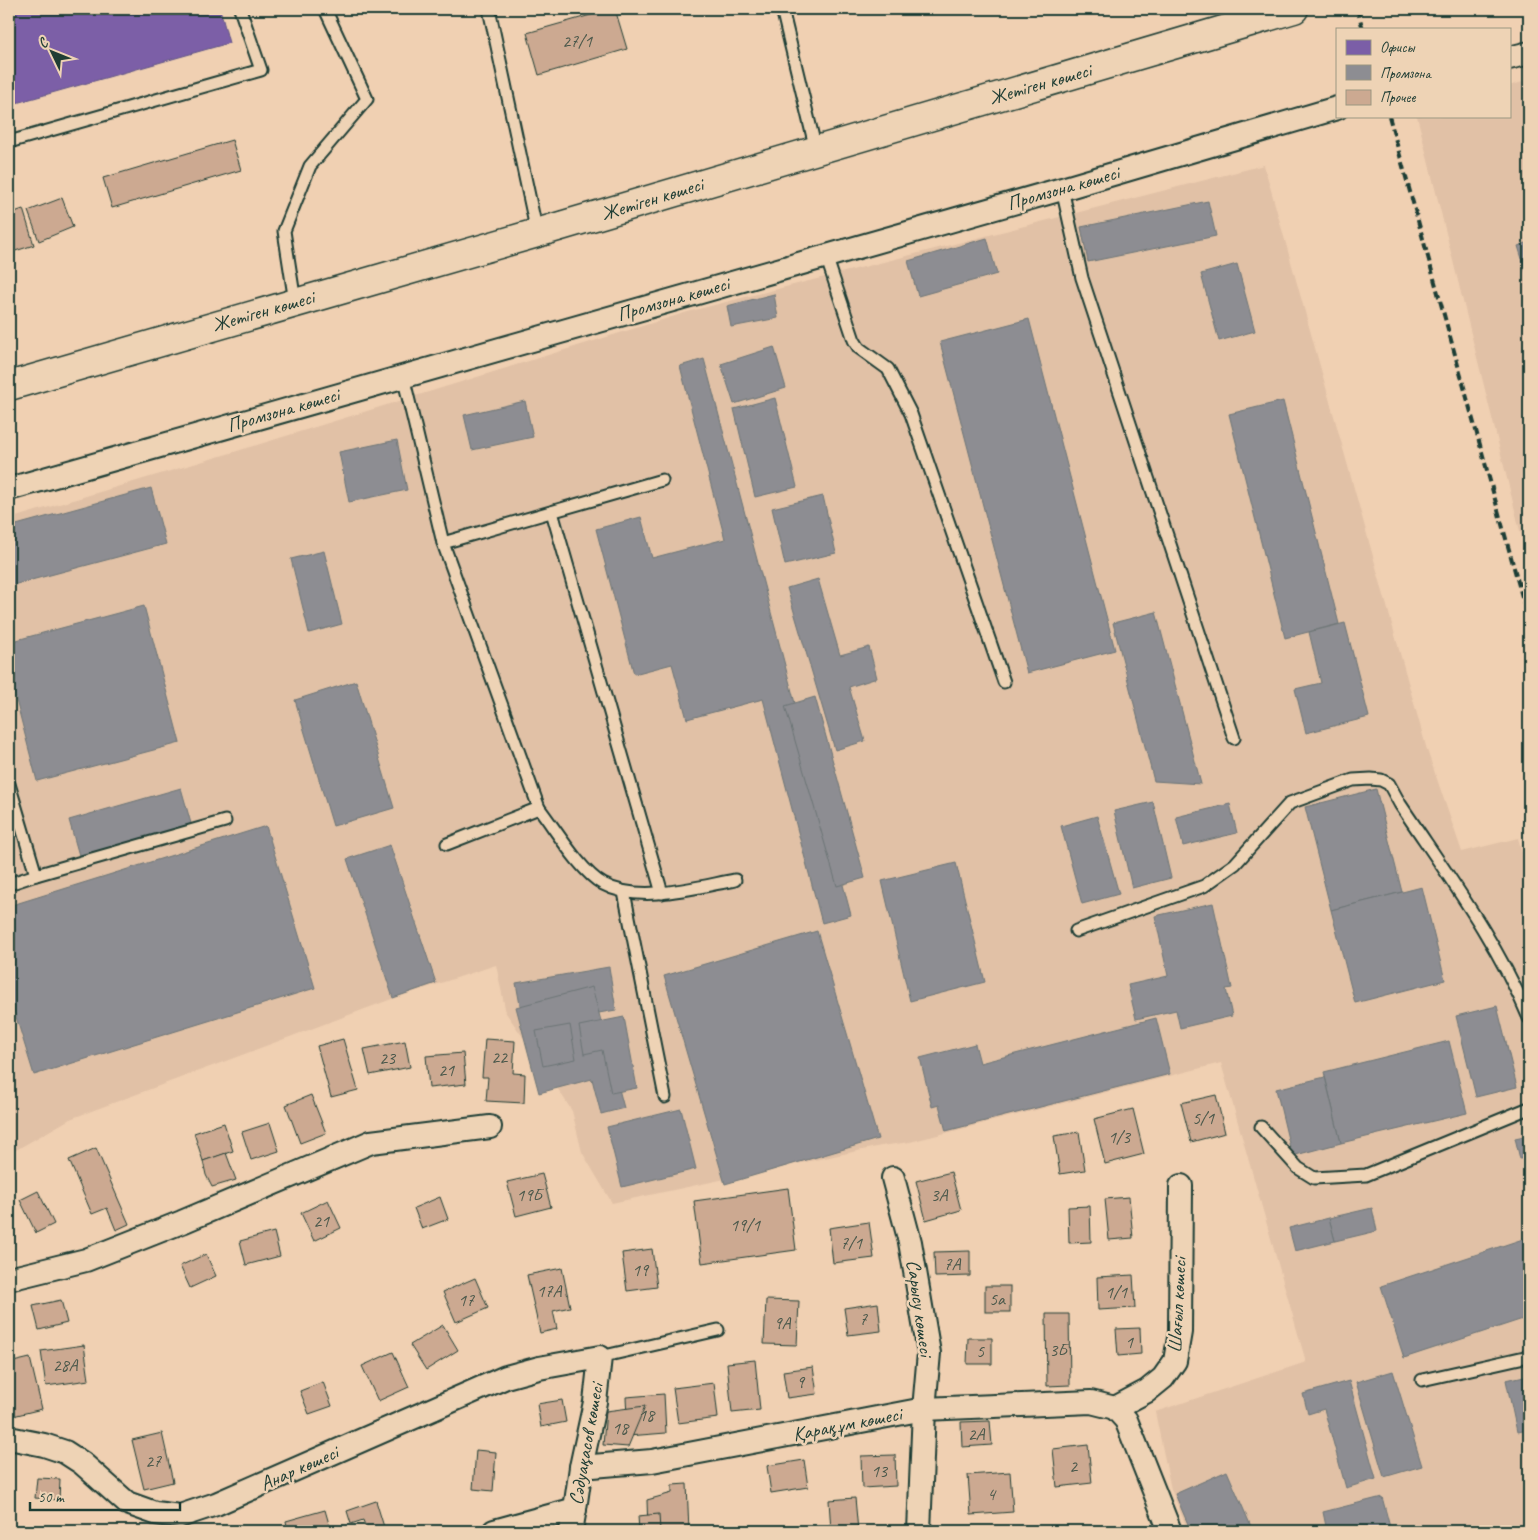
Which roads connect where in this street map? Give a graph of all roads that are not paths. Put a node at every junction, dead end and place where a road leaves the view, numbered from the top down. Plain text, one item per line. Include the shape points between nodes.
1 (240, 9) edge
2 (325, 9) edge
3 (488, 9) edge
4 (782, 9) edge
5 (1280, 11) edge
6 (1529, 52) edge
7 (1510, 58) edge
8 (1336, 108) edge
9 (9, 142) edge
10 (816, 150) junction
11 (1062, 189) junction
12 (537, 233) junction
13 (826, 256) junction
14 (295, 302) junction
15 (403, 376) junction
16 (9, 386) edge
17 (662, 480) dead end
18 (9, 489) edge
19 (552, 512) junction
20 (444, 543) junction
21 (1004, 682) dead end
22 (1234, 738) dead end
23 (9, 784) edge
24 (539, 808) junction
25 (225, 821) dead end
26 (447, 844) dead end
27 (36, 875) junction
28 (735, 880) dead end
29 (9, 884) edge
30 (624, 892) junction
31 (662, 893) junction
32 (1076, 931) dead end
33 (1529, 1018) edge
34 (665, 1097) dead end
35 (1529, 1108) edge
36 (1261, 1127) dead end
37 (490, 1128) dead end
38 (893, 1178) dead end
39 (1181, 1186) dead end
40 (9, 1280) edge
41 (718, 1330) dead end
42 (1529, 1356) edge
43 (600, 1357) junction
44 (1422, 1380) dead end
45 (1115, 1408) junction
46 (924, 1409) junction
47 (9, 1438) edge
48 (581, 1467) junction
49 (575, 1509) junction
50 (494, 1531) edge
51 (570, 1531) edge
52 (919, 1531) edge
53 (1170, 1531) edge

1 - 9 lane via 261,70
2 - 14 lane via 367,99 310,166 284,231
3 - 12 lane
4 - 10 lane
5 - 10 street, Жетіген көшесі
6 - 7 street
8 - 11 street, Промзона көшесі
10 - 12 street, Жетіген көшесі
11 - 13 street, Промзона көшесі
11 - 22 lane via 1082,278
12 - 14 street, Жетіген көшесі
13 - 15 street, Промзона көшесі
13 - 21 lane via 854,340 888,369 911,414
14 - 16 street, Жетіген көшесі
15 - 18 street, Промзона көшесі
15 - 20 lane
17 - 19 lane
19 - 20 lane
19 - 31 lane
20 - 24 lane
23 - 27 lane
24 - 26 lane
24 - 30 lane via 583,866 603,884
25 - 27 lane
27 - 29 lane
28 - 31 lane
30 - 31 lane
30 - 34 lane
32 - 33 lane via 1204,886 1235,864 1290,803 1353,780 1381,780 1389,784 1492,942
35 - 36 lane via 1366,1175 1314,1178 1298,1168
37 - 40 street via 371,1142 86,1260
38 - 46 street, Сарысу көшесі via 910,1242 929,1353
39 - 45 street, Шағыл көшесі via 1180,1332 1176,1361 1147,1391
41 - 43 lane
42 - 44 lane
43 - 47 street, Анар көшесі via 506,1377 216,1504 180,1516 155,1513 127,1503 65,1452
43 - 48 street, Сәдуақасов көшесі via 596,1402
45 - 46 street, Қарақұм көшесі via 1091,1402
45 - 53 street via 1126,1420
46 - 48 street, Қарақұм көшесі via 652,1461
46 - 52 street, Сарысу көшесі
48 - 49 street, Сәдуақасов көшесі
49 - 50 street
49 - 51 street, Сәдуақасов көшесі

